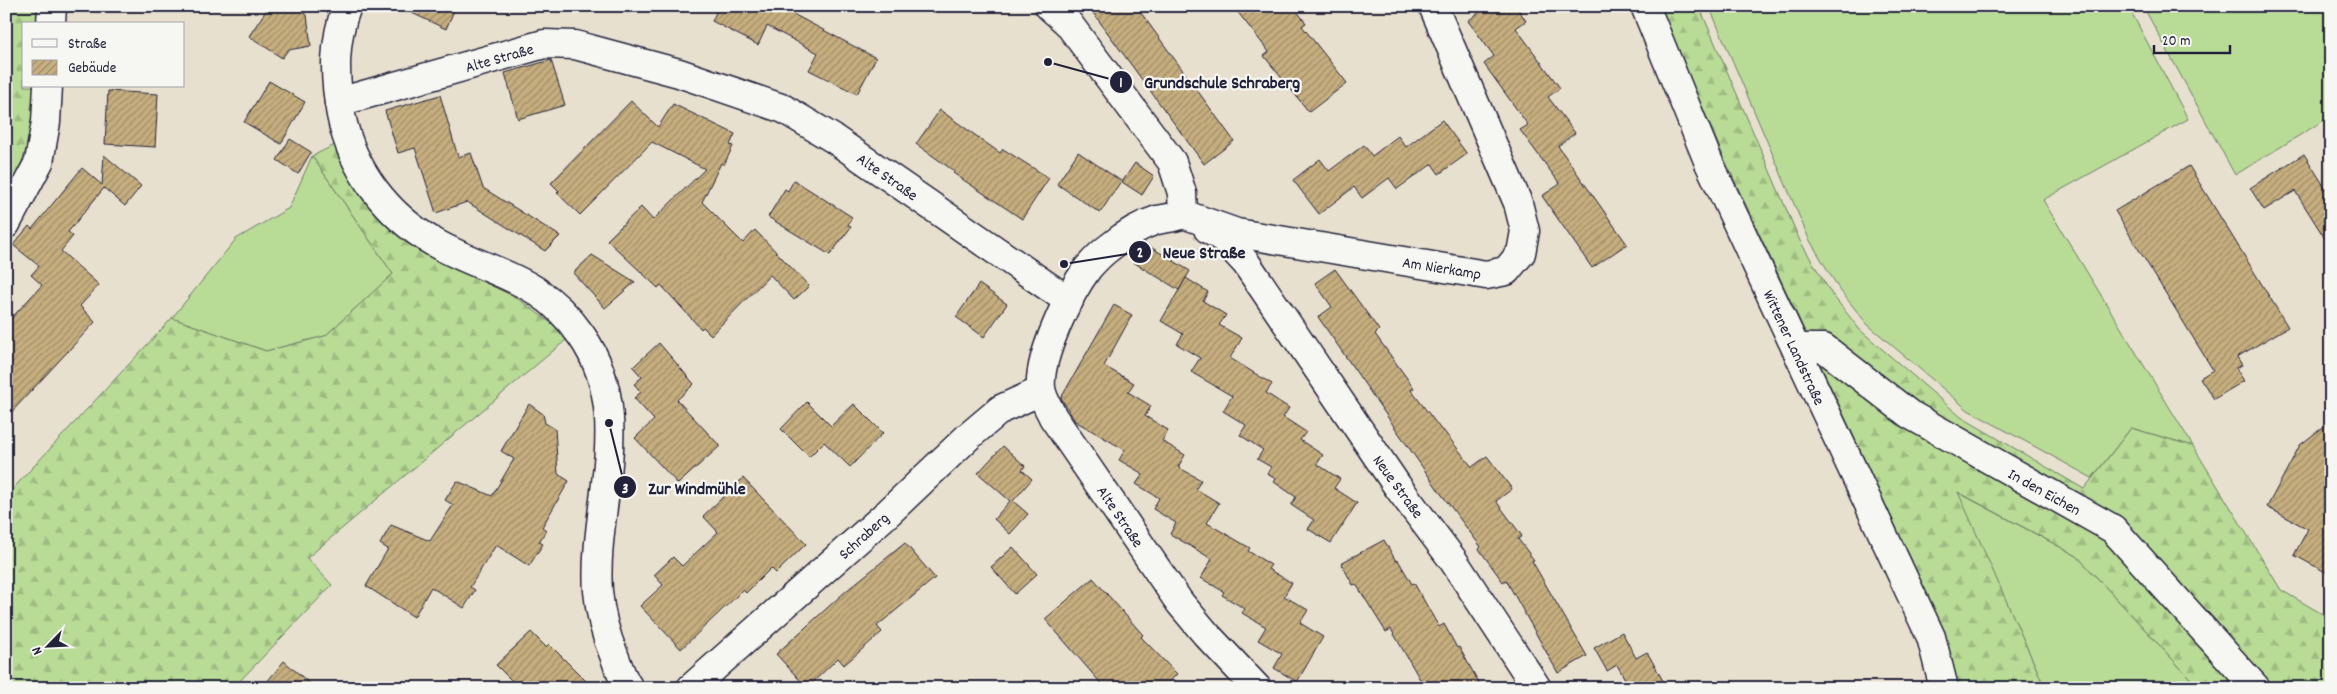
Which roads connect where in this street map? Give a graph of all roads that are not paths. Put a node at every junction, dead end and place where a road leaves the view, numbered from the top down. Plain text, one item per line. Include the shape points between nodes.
1 (52, 6) edge
2 (347, 6) edge
3 (1049, 6) edge
4 (1433, 6) edge
5 (1645, 6) edge
6 (51, 22) edge
7 (48, 88) edge
8 (338, 102) junction
9 (1183, 214) junction
10 (6, 224) edge
11 (1069, 300) junction
12 (1796, 348) junction
13 (1041, 391) junction
14 (629, 688) edge
15 (691, 688) edge
16 (1257, 688) edge
17 (1537, 688) edge
18 (1944, 688) edge
19 (2256, 688) edge

1 - 6 street
2 - 8 street via 335,52
3 - 9 street via 1068,23 1172,162 1182,193
4 - 9 street, Am Nierkamp via 1518,203 1525,231 1521,253 1506,272 1486,275 1237,233
5 - 12 street, Wittener Landstraße via 1709,163
7 - 10 street via 46,122 38,162
8 - 11 street, Alte Straße via 544,44 575,44 784,109 834,139
8 - 14 street via 353,156 372,188 392,210 435,242 522,281 539,292 572,322 591,351 607,403 611,442 598,591 604,632
9 - 11 street via 1158,220 1110,247 1088,268
9 - 17 street, Neue Straße via 1223,238 1246,263 1398,487 1453,560
11 - 13 street, Alte Straße via 1047,350 1040,374
12 - 18 street, Wittener Landstraße via 1931,637
12 - 19 street, In den Eichen via 1824,348 1908,414 2112,529
13 - 15 street, Schraberg via 1001,409 969,436 889,512
13 - 16 street, Alte Straße via 1053,416 1180,603

